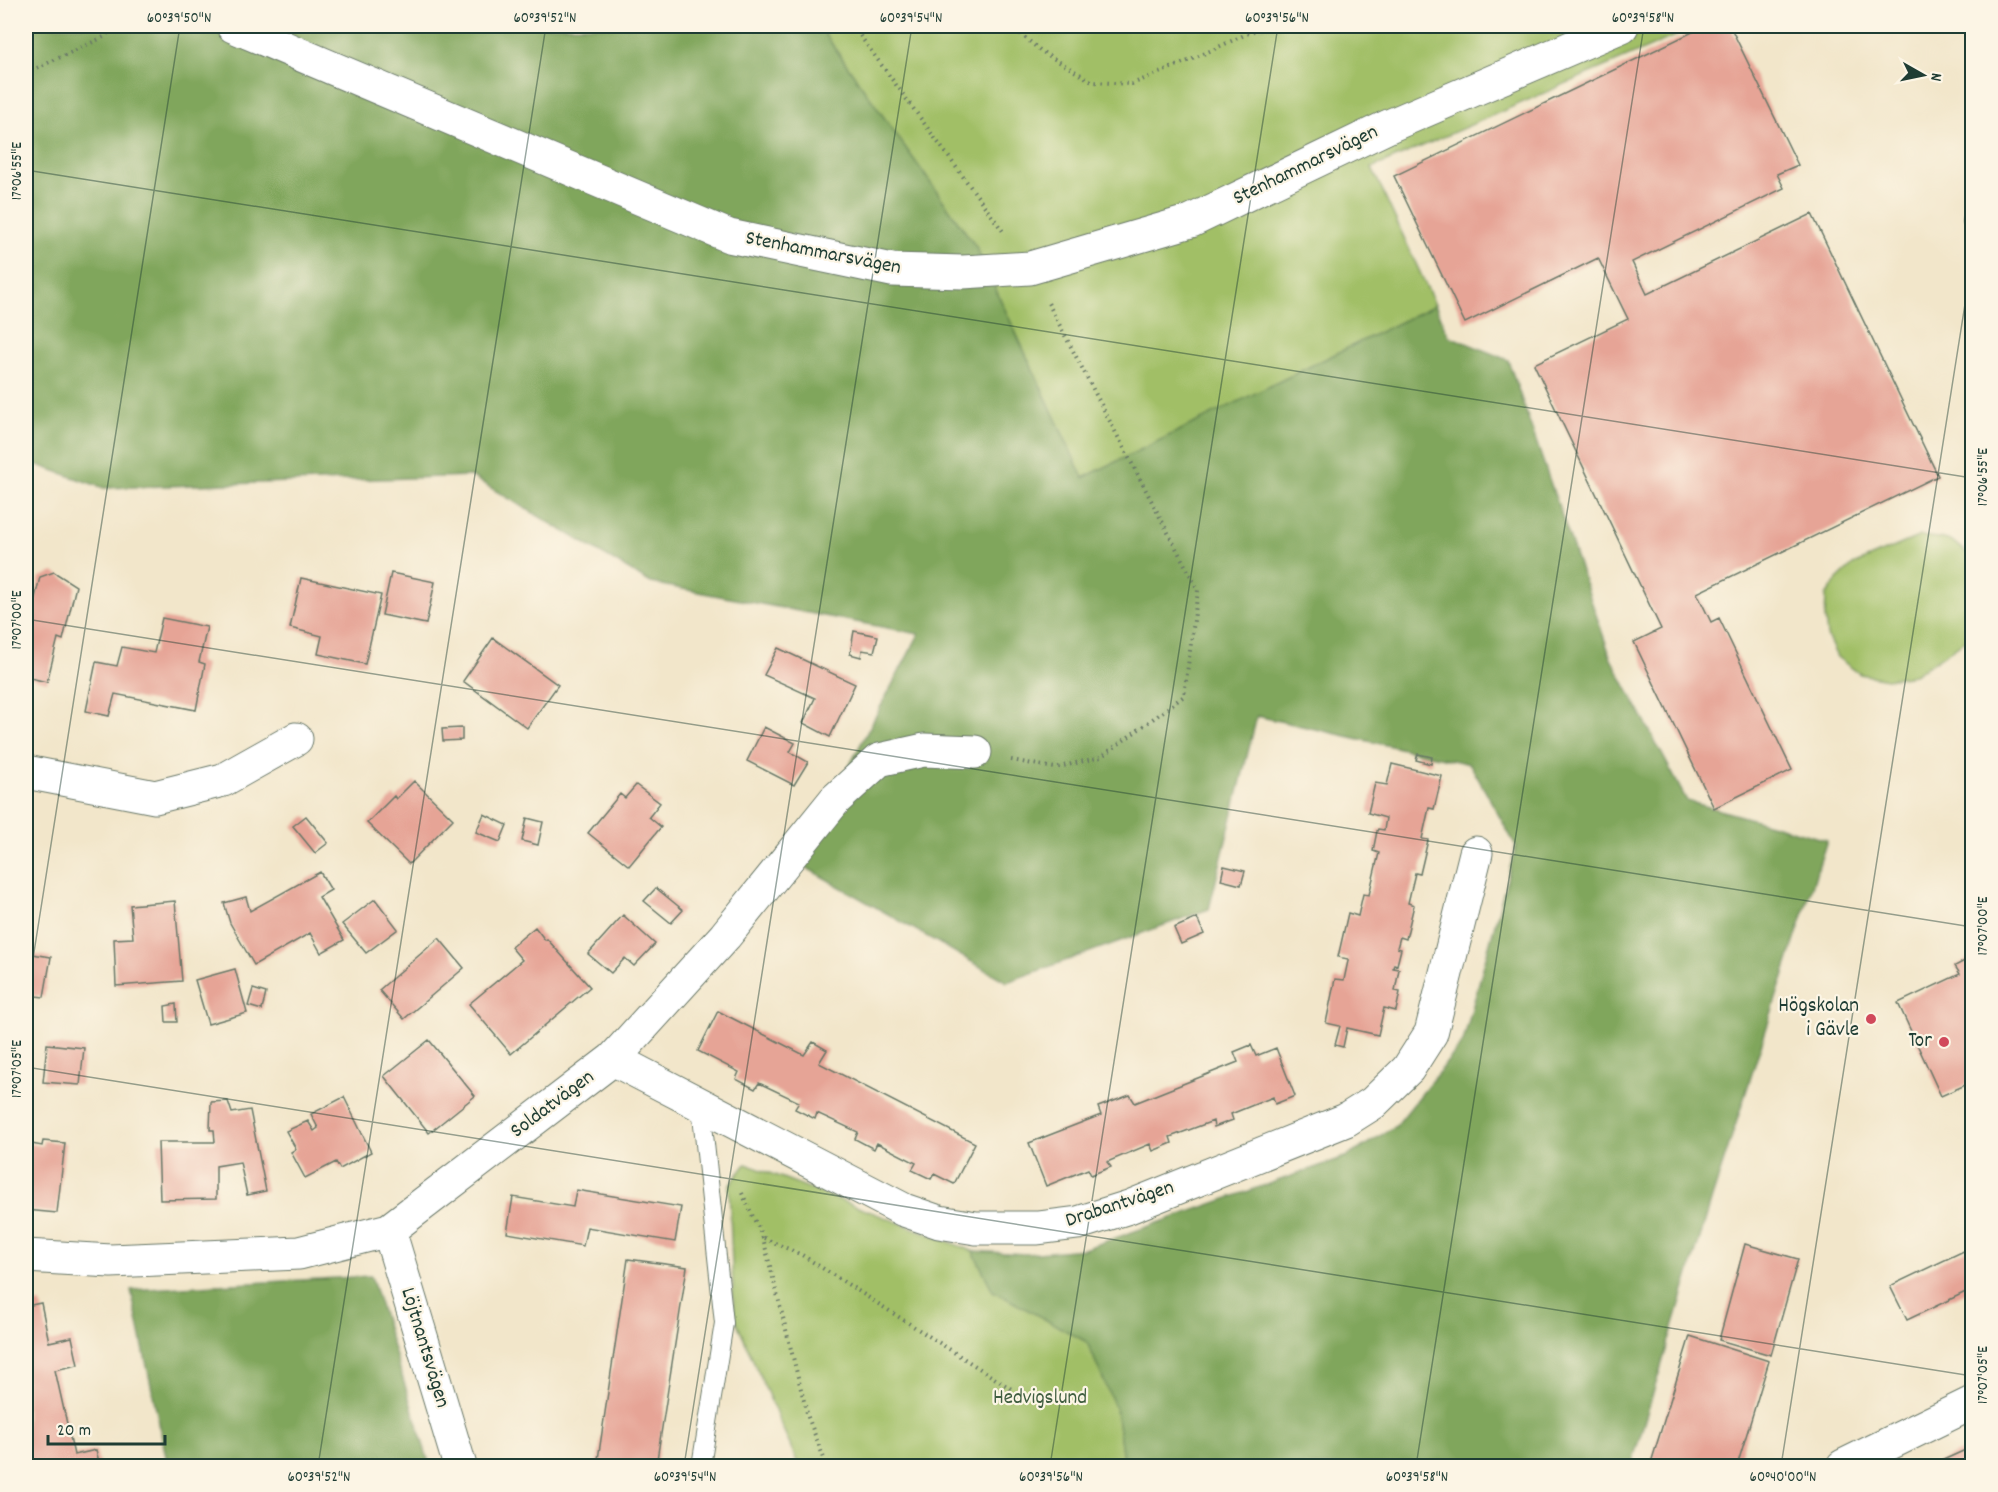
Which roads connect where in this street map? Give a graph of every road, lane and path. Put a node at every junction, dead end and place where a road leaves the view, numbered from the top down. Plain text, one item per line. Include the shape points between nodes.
1 (112, 26) edge
2 (234, 26) edge
3 (853, 26) edge
4 (1011, 26) edge
5 (1264, 26) edge
6 (1622, 26) edge
7 (26, 73) edge
8 (1030, 268) junction
9 (296, 739) dead end
10 (975, 752) joint
11 (26, 772) edge
12 (1476, 854) dead end
13 (613, 1059) junction
14 (701, 1106) junction
15 (741, 1186) dead end
16 (389, 1230) junction
17 (763, 1238) junction
18 (26, 1256) edge
19 (1013, 1390) dead end
20 (1972, 1403) edge
21 (460, 1467) edge
22 (701, 1467) edge
23 (827, 1467) edge
24 (1843, 1467) edge

1 - 7 path via 106,36
2 - 8 street, Stenhammarsvägen via 729,236 892,270 963,272
3 - 8 path
4 - 5 path via 1041,51 1093,82 1132,84
6 - 8 street, Stenhammarsvägen via 1389,126 1191,221
8 - 10 path via 1198,590 1184,696 1101,757 1055,768
9 - 11 street via 223,780 155,797
10 - 13 street, Soldatvägen via 924,750 879,760 835,800 725,936
12 - 14 street, Drabantvägen via 1431,1034 1408,1069 1373,1102 1346,1120 1078,1223 1038,1228 976,1228 939,1222 904,1210
13 - 14 street, Drabantvägen
13 - 16 street, Soldatvägen
14 - 22 lane via 724,1323
15 - 17 path
16 - 18 street, Soldatvägen via 299,1253 111,1261
16 - 21 street, Löjtnantsvägen
17 - 19 path via 802,1255
17 - 23 path via 807,1417
20 - 24 street

